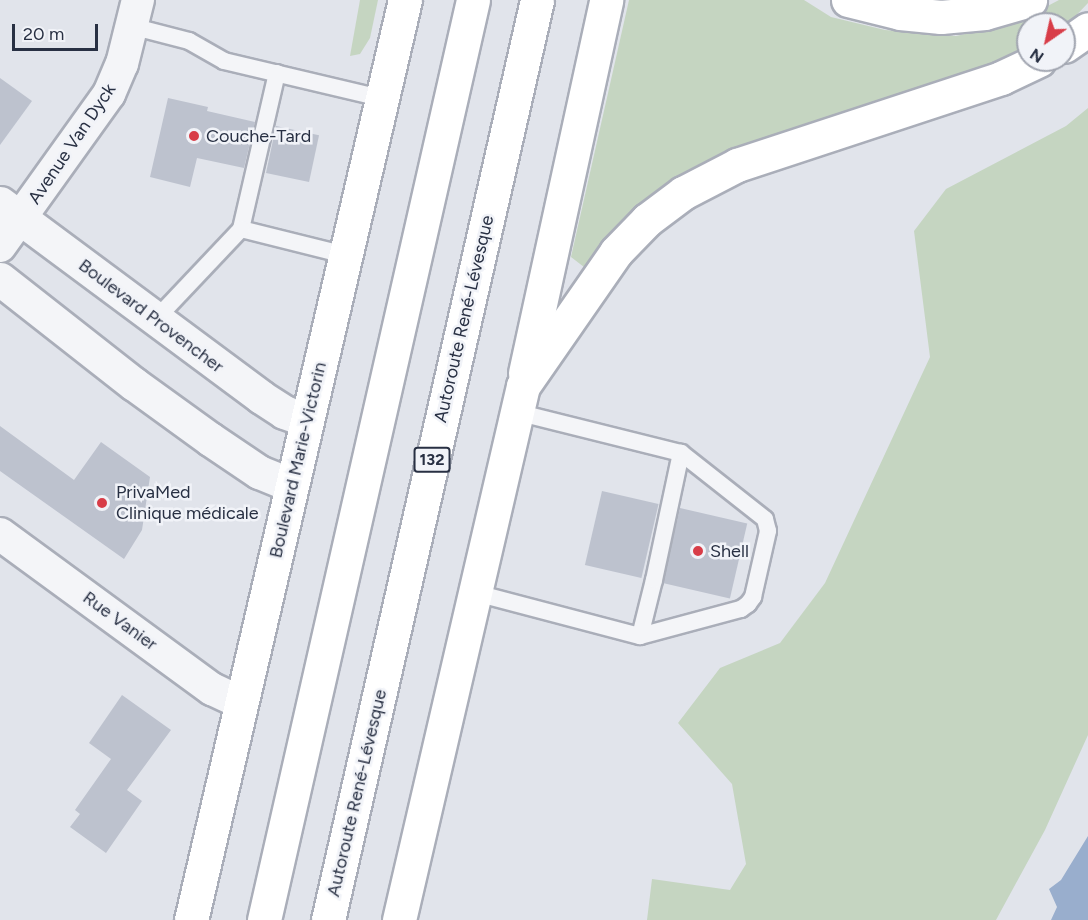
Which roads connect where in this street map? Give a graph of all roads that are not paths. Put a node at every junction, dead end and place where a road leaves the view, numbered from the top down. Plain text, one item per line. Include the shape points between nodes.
1 (405, 0) edge
2 (473, 0) edge
3 (537, 0) edge
4 (606, 0) edge
5 (848, 0) edge
6 (1030, 0) edge
7 (135, 13) edge
8 (1016, 71) edge
9 (277, 73) junction
10 (381, 98) junction
11 (10, 211) edge
12 (241, 229) junction
13 (0, 246) edge
14 (345, 255) junction
15 (0, 279) edge
16 (156, 320) junction
17 (520, 399) junction
18 (306, 420) junction
19 (681, 453) junction
20 (291, 485) junction
21 (0, 534) edge
22 (476, 593) junction
23 (640, 636) junction
24 (242, 703) junction
25 (191, 920) edge
26 (264, 920) edge
27 (328, 920) edge
28 (399, 920) edge

1 - 10 main road, Boulevard Marie-Victorin
2 - 26 main road
3 - 27 main road, Autoroute René-Lévesque / 132
4 - 17 main road
5 - 6 main road via 900,13 941,17 985,13
7 - 9 lane via 224,61
7 - 11 street, Avenue Van Dyck via 122,64 109,94
8 - 17 main road via 737,165 683,193 647,220 616,252
9 - 10 lane
9 - 12 lane
10 - 14 main road, Boulevard Marie-Victorin
11 - 13 street, Avenue Van Dyck
11 - 16 street, Boulevard Provencher
12 - 14 lane
12 - 16 lane
14 - 18 main road, Boulevard Marie-Victorin
15 - 20 street via 210,440 259,472
16 - 18 street, Boulevard Provencher via 266,401
17 - 19 lane
17 - 22 main road
18 - 20 main road, Boulevard Marie-Victorin
19 - 23 lane
19 - 23 lane via 765,519 768,531 748,604
20 - 24 main road, Boulevard Marie-Victorin
21 - 24 street, Rue Vanier via 212,689
22 - 23 lane
22 - 28 main road
24 - 25 main road, Boulevard Marie-Victorin

